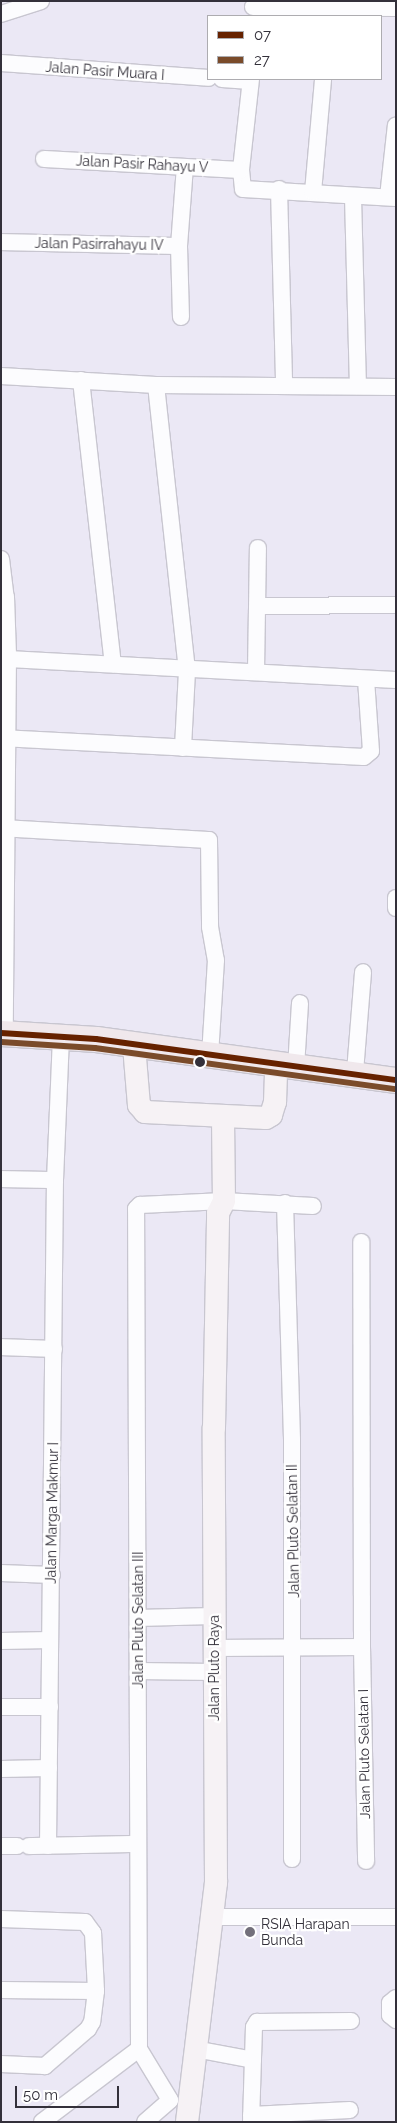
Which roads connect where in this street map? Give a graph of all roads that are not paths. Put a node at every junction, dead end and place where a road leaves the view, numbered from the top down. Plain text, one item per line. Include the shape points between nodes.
1 (41, 1) edge
2 (252, 8) edge
3 (396, 8) edge
4 (328, 9) edge
5 (1, 14) edge
6 (1, 63) edge
7 (207, 78) edge
8 (250, 80) edge
9 (323, 80) edge
10 (396, 125) edge
11 (44, 159) dead end
12 (185, 167) junction
13 (241, 170) junction
14 (279, 190) junction
15 (313, 192) junction
16 (353, 197) junction
17 (392, 198) edge
18 (1, 242) edge
19 (179, 246) junction
20 (181, 317) dead end
21 (1, 376) edge
22 (82, 380) junction
23 (156, 385) junction
24 (284, 385) junction
25 (358, 386) junction
26 (396, 387) edge
27 (258, 548) dead end
28 (1, 559) edge
29 (396, 605) edge
30 (259, 606) junction
31 (4, 621) edge
32 (7, 659) junction
33 (113, 664) junction
34 (187, 671) junction
35 (256, 671) junction
36 (366, 679) junction
37 (396, 680) edge
38 (4, 738) edge
39 (183, 748) junction
40 (4, 828) edge
41 (396, 898) edge
42 (396, 908) edge
43 (4, 921) edge
44 (363, 972) dead end
45 (300, 1003) dead end
46 (3, 1034) edge
47 (60, 1036) junction
48 (134, 1046) junction
49 (210, 1056) junction
50 (286, 1065) junction
51 (355, 1072) junction
52 (396, 1080) edge
53 (215, 1117) junction
54 (1, 1179) edge
55 (55, 1180) junction
56 (286, 1203) junction
57 (218, 1205) junction
58 (313, 1206) dead end
59 (361, 1242) dead end
60 (1, 1347) edge
61 (54, 1349) junction
62 (1, 1574) edge
63 (52, 1575) junction
64 (213, 1616) junction
65 (138, 1618) junction
66 (50, 1640) junction
67 (1, 1641) edge
68 (294, 1646) junction
69 (362, 1647) junction
70 (213, 1648) junction
71 (138, 1671) junction
72 (213, 1672) junction
73 (50, 1706) junction
74 (1, 1707) edge
75 (49, 1768) junction
76 (1, 1769) edge
77 (136, 1844) junction
78 (16, 1846) edge
79 (48, 1846) junction
80 (292, 1859) dead end
81 (366, 1860) dead end
82 (212, 1917) junction
83 (396, 1917) edge
84 (1, 1919) edge
85 (1, 1990) edge
86 (96, 1991) junction
87 (396, 1998) edge
88 (396, 2020) edge
89 (351, 2021) dead end
90 (139, 2049) junction
91 (195, 2049) junction
92 (253, 2060) junction
93 (1, 2064) edge
94 (176, 2106) edge
95 (350, 2110) dead end
96 (251, 2118) edge
97 (42, 2122) edge
98 (145, 2122) edge

1 - 5 street
2 - 4 street
3 - 4 street
6 - 7 street, Jalan Pasir Muara I
8 - 13 street
9 - 15 street
10 - 17 street
11 - 12 street, Jalan Pasir Rahayu V
12 - 13 street, Jalan Pasir Rahayu V
12 - 19 street, Jalan Pasirrahayu IV
13 - 14 street via 243,189
14 - 15 street
14 - 24 street
15 - 16 street
16 - 17 street
16 - 25 street
18 - 19 street, Jalan Pasirrahayu IV
19 - 20 street
21 - 22 street
22 - 23 street
22 - 33 street
23 - 24 street
23 - 34 street
24 - 25 street
25 - 26 street
27 - 30 street
28 - 31 street
29 - 30 street
30 - 35 street
31 - 32 street
32 - 33 street
32 - 38 street
33 - 34 street
34 - 35 street
34 - 39 street
35 - 36 street
36 - 37 street
36 - 39 street via 371,751 366,757
38 - 39 street
38 - 40 street
40 - 43 street
40 - 49 street via 210,842 210,927 216,960
41 - 42 street
43 - 46 street
44 - 51 street
45 - 50 street
46 - 47 main road
47 - 48 main road
47 - 55 street, Jalan Marga Makmur I
48 - 49 main road
48 - 53 street via 142,1111
49 - 50 main road
50 - 51 main road
50 - 53 street via 271,1115
51 - 52 main road
53 - 57 street, Jalan Pluto Raya
54 - 55 street
55 - 61 street, Jalan Marga Makmur I
56 - 57 street
56 - 58 street
56 - 68 street, Jalan Pluto Selatan II
57 - 64 street, Jalan Pluto Raya
57 - 65 street, Jalan Pluto Selatan III via 140,1205 136,1209
59 - 69 street, Jalan Pluto Selatan I
60 - 61 street
61 - 63 street, Jalan Marga Makmur I
62 - 63 street
63 - 66 street, Jalan Marga Makmur I
64 - 65 street
64 - 70 street, Jalan Pluto Raya
65 - 71 street, Jalan Pluto Selatan III
66 - 67 street
66 - 73 street, Jalan Marga Makmur I
68 - 69 street
68 - 70 street
68 - 80 street, Jalan Pluto Selatan II
69 - 81 street, Jalan Pluto Selatan I
70 - 72 street, Jalan Pluto Raya
71 - 72 street
71 - 77 street, Jalan Pluto Selatan III
72 - 82 street, Jalan Pluto Raya via 216,1884
73 - 74 street
73 - 75 street, Jalan Marga Makmur I
75 - 76 street
75 - 79 street, Jalan Marga Makmur I
77 - 79 street
77 - 90 street, Jalan Pluto Selatan III
78 - 79 street
82 - 83 street
82 - 91 street, Jalan Pluto Raya
84 - 86 street via 86,1922 93,1933
85 - 86 street
86 - 93 street via 88,2029 45,2066
87 - 88 street via 390,2003 390,2015
89 - 92 street via 260,2021 254,2027
90 - 94 street
90 - 97 street
91 - 92 street
91 - 94 street, Jalan Pluto Raya
92 - 96 street
94 - 98 street
95 - 96 street

